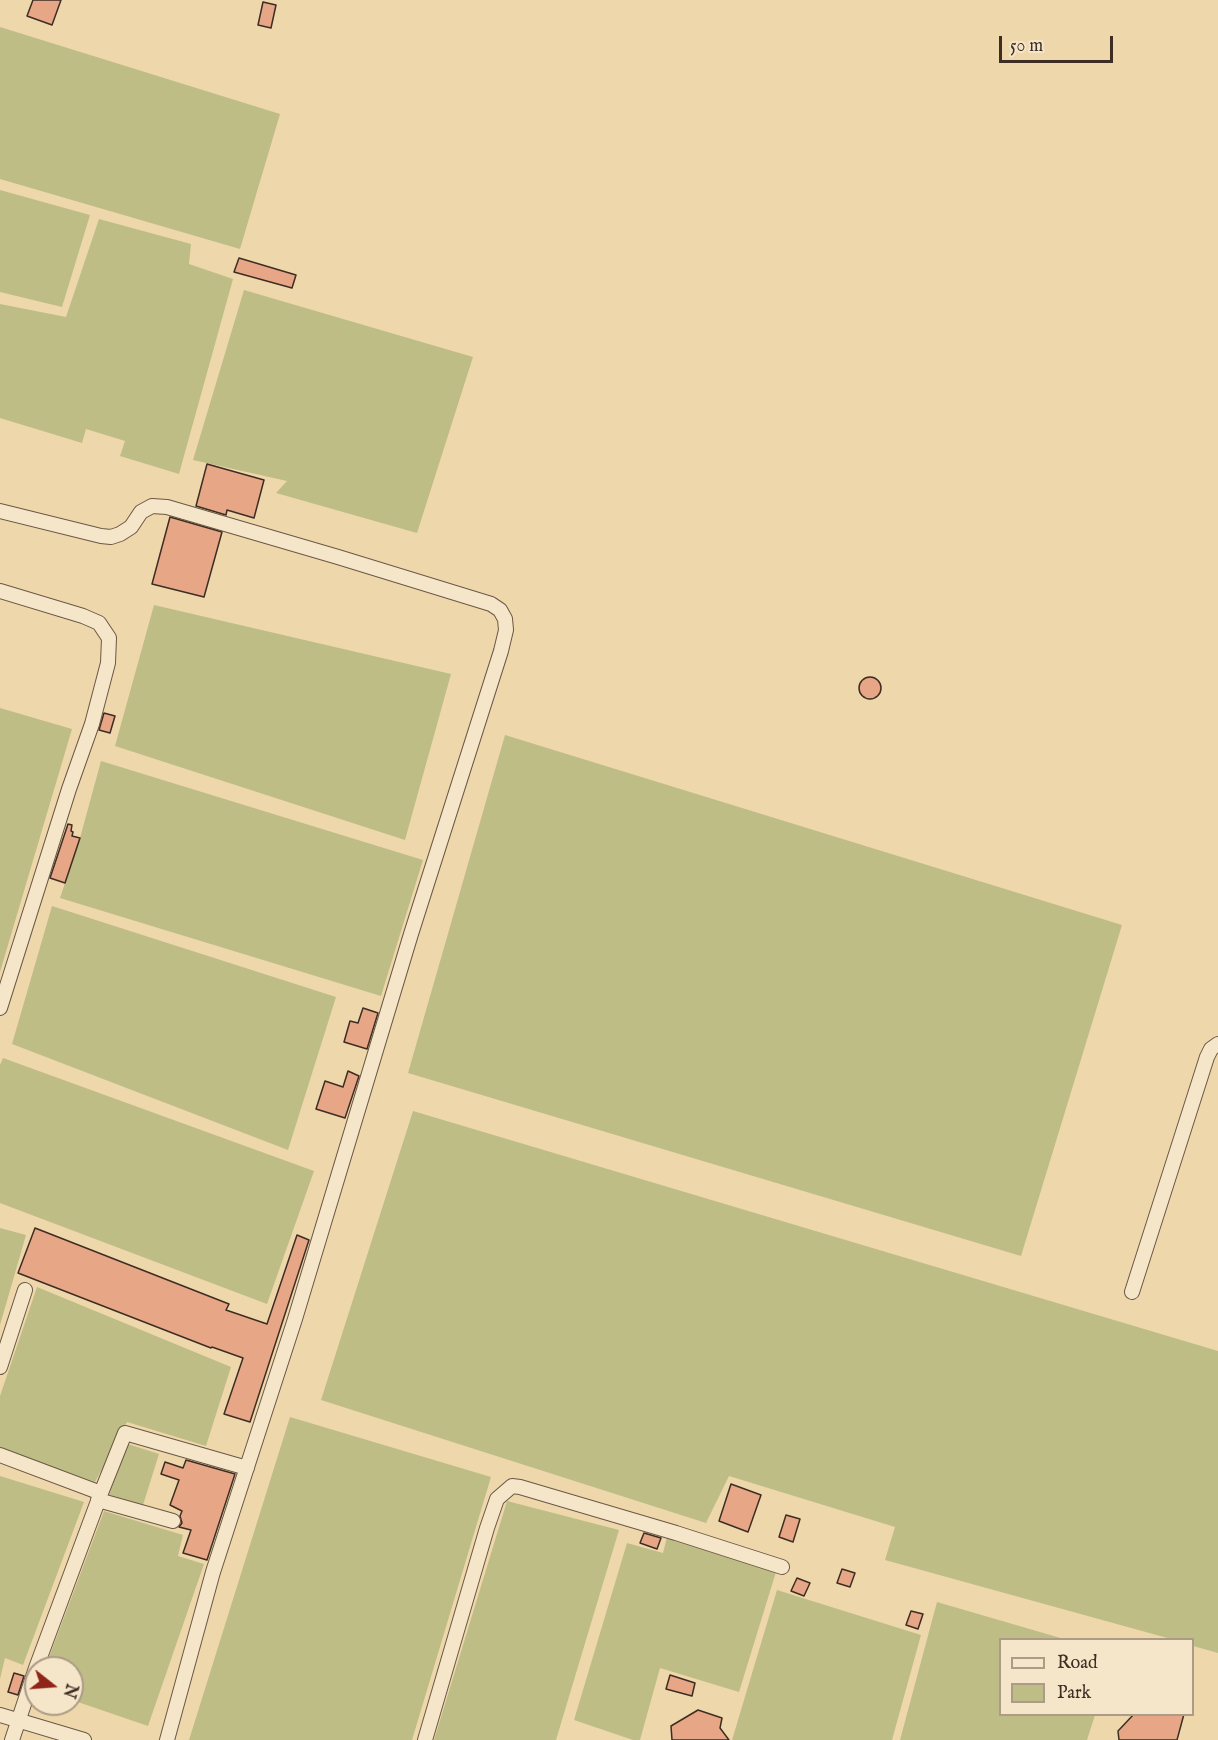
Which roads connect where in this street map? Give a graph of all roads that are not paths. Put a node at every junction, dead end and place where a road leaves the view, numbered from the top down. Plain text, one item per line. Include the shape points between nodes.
1 (0, 512) edge
2 (0, 591) edge
3 (0, 1008) edge
4 (1218, 1043) edge
5 (25, 1290) dead end
6 (1132, 1292) dead end
7 (0, 1367) edge
8 (0, 1455) edge
9 (247, 1468) junction
10 (100, 1497) junction
11 (173, 1521) dead end
12 (782, 1567) dead end
13 (40, 1656) edge
14 (24, 1701) edge
15 (0, 1715) edge
16 (17, 1720) junction
17 (12, 1740) edge
18 (84, 1740) edge
19 (166, 1740) edge
20 (425, 1740) edge

1 - 9 street via 111,537 131,527 141,512 152,506 167,507 491,604 505,620 501,651
2 - 3 street via 83,616 99,623 109,638 108,663 92,723
4 - 6 street via 1207,1057
5 - 7 street
8 - 10 street
9 - 10 street via 125,1433
9 - 19 street
10 - 11 street
10 - 13 street
12 - 20 street via 512,1486 497,1499 487,1528
14 - 16 street
15 - 16 street
16 - 17 street
16 - 18 street

